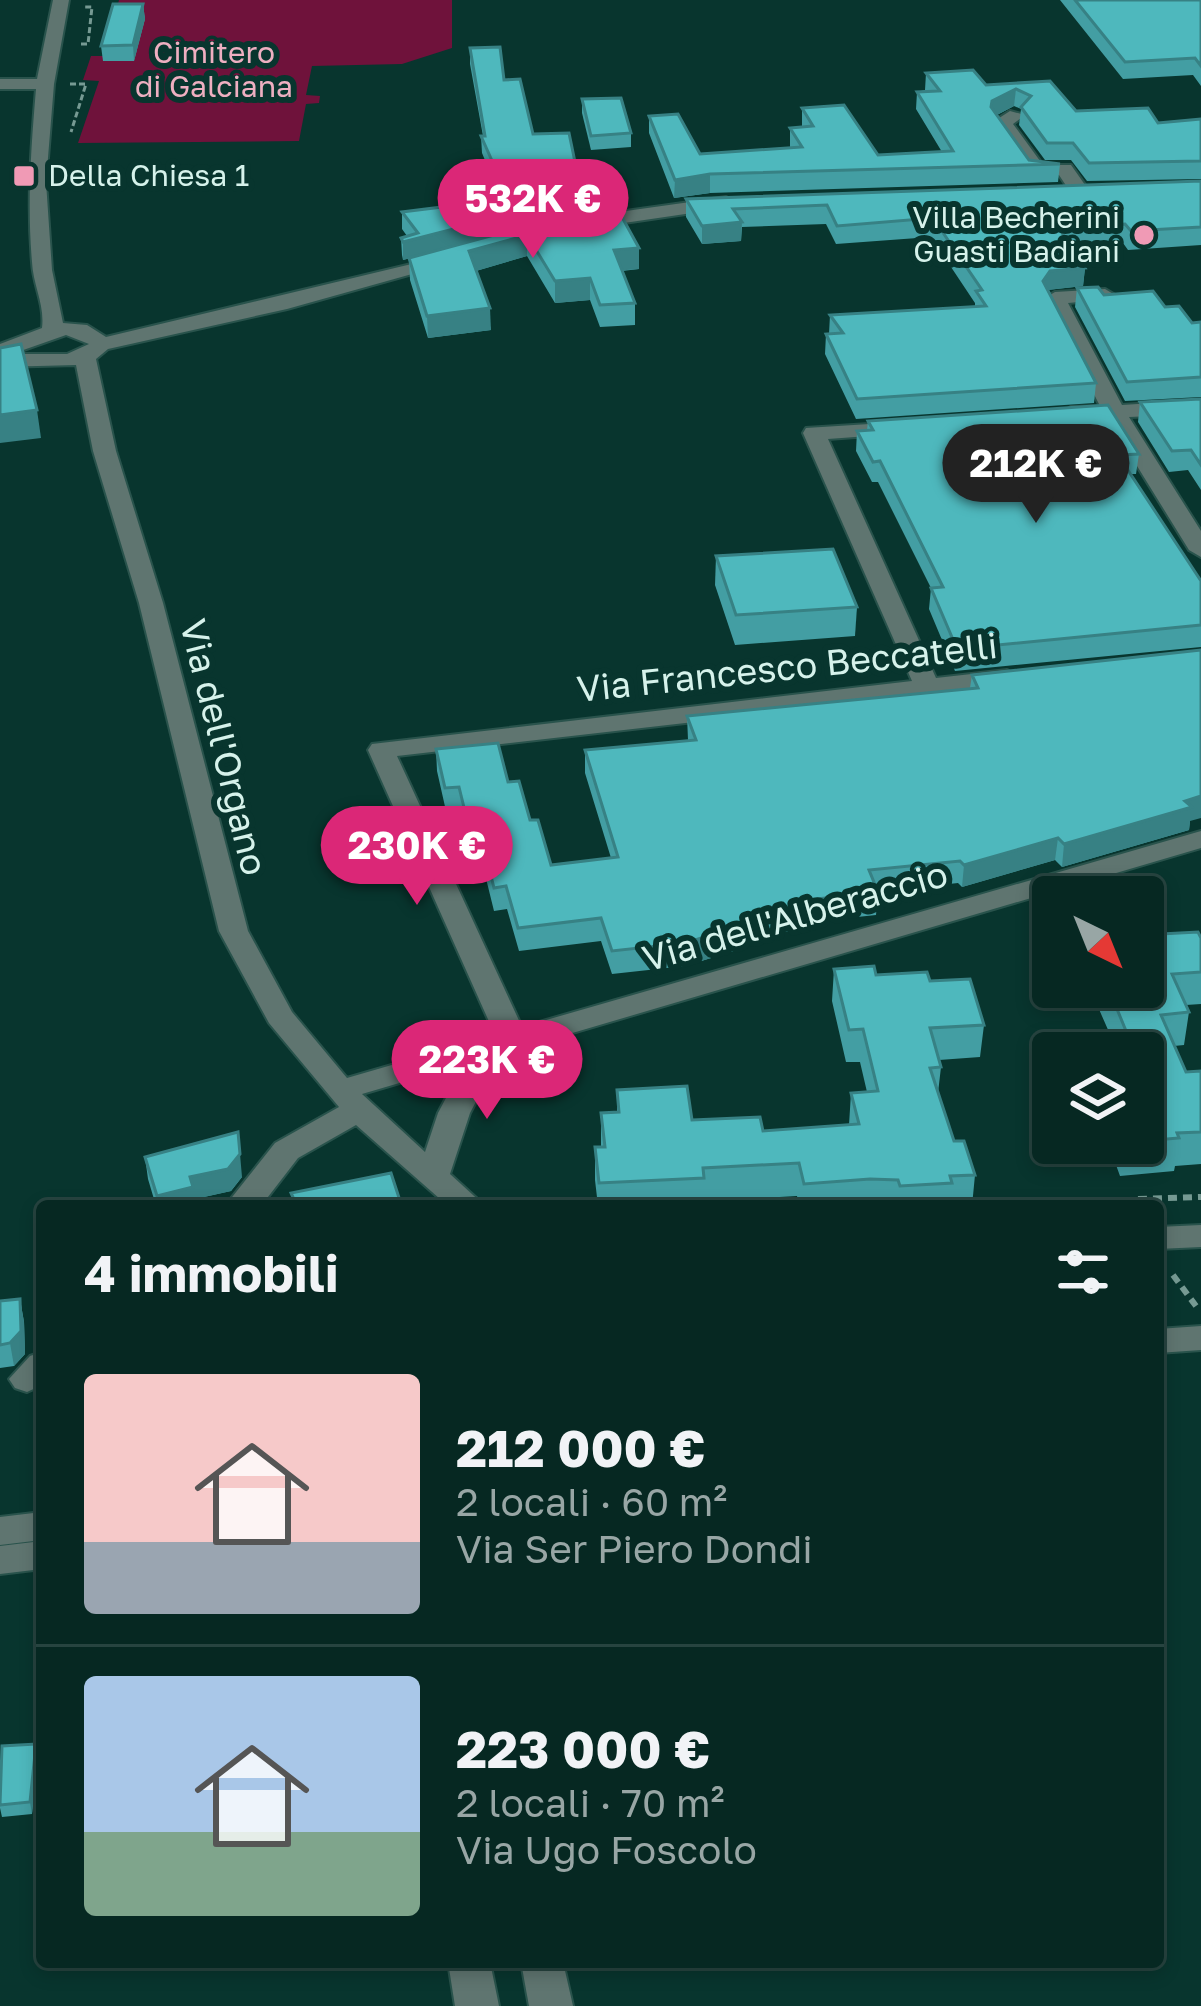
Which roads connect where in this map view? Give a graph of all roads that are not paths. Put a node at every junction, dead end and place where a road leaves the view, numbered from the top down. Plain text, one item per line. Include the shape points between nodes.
1 (61, 0) edge
2 (0, 84) edge
3 (45, 84) junction
4 (1016, 115) edge
5 (1104, 191) edge
6 (1080, 192) junction
7 (1057, 193) edge
8 (756, 202) edge
9 (558, 227) edge
10 (459, 259) edge
11 (1106, 295) edge
12 (57, 325) junction
13 (93, 350) junction
14 (0, 351) edge
15 (40, 354) junction
16 (0, 361) edge
17 (89, 395) junction
18 (1201, 407) edge
19 (1114, 411) junction
20 (1045, 416) edge
21 (929, 424) edge
22 (1193, 525) edge
23 (1201, 550) edge
24 (1041, 675) edge
25 (927, 686) junction
26 (1201, 838) edge
27 (501, 1042) junction
28 (352, 1100) junction
29 (434, 1177) junction
30 (249, 1200) edge
31 (462, 1200) edge
32 (1201, 1236) edge
33 (1164, 1238) edge
34 (1198, 1322) edge
35 (1164, 1338) edge
36 (36, 1530) edge
37 (1, 1554) edge
38 (36, 1555) edge
39 (471, 1968) edge
40 (543, 1968) edge
41 (477, 2006) edge
42 (550, 2006) edge

1 - 3 street
2 - 3 street
3 - 12 street via 37,182 42,270
4 - 6 street via 1002,122 1038,171 1064,169
5 - 6 street
6 - 7 street
8 - 9 street
10 - 13 street
11 - 19 street via 1055,298
12 - 13 street via 87,332
12 - 15 street
13 - 15 street
13 - 17 street, Via dell'Organo
14 - 15 street
15 - 16 street
15 - 17 street
17 - 28 street, Via dell'Organo via 236,937 268,999
18 - 19 street
19 - 20 street
19 - 22 street
21 - 25 street via 814,433
22 - 23 street
24 - 25 street, Via Francesco Beccatelli
25 - 27 street, Via Francesco Beccatelli via 381,750
26 - 27 street, Via dell'Alberaccio
27 - 28 street, Via dell'Alberaccio
27 - 29 street via 454,1113
28 - 29 street, Via dell'Organo
28 - 30 street, Via dell'Alberaccio via 272,1163
29 - 31 street, Via dell'Organo
32 - 33 street
34 - 35 street
36 - 37 street
37 - 38 street
39 - 41 street
40 - 42 street

